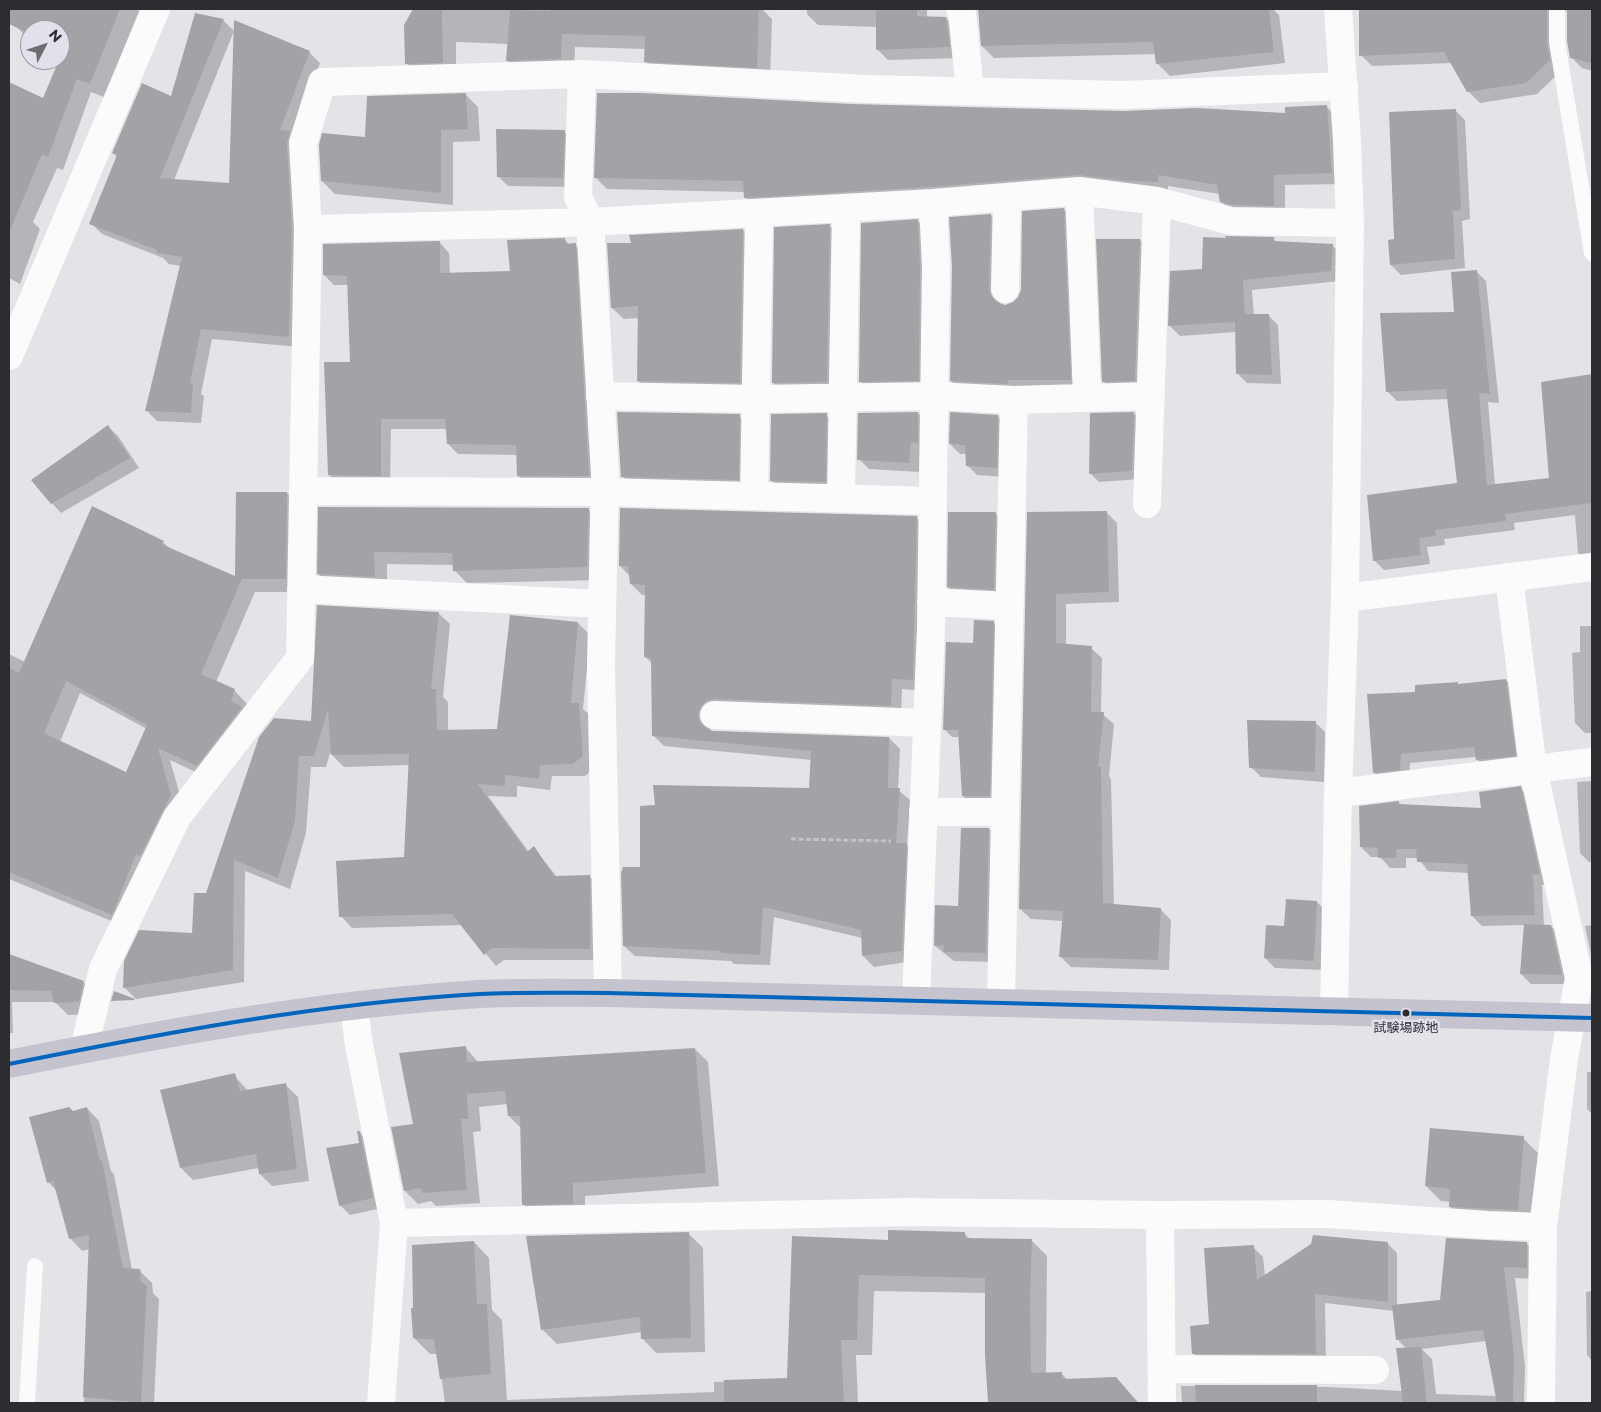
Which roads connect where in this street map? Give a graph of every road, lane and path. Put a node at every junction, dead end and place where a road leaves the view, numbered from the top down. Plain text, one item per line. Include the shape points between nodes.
1 (156, 9) edge
2 (960, 9) edge
3 (1338, 9) edge
4 (1557, 9) edge
5 (582, 74) junction
6 (1344, 86) junction
7 (970, 91) junction
8 (1079, 190) junction
9 (1007, 197) junction
10 (1157, 201) junction
11 (934, 204) junction
12 (846, 208) junction
13 (759, 213) junction
14 (590, 222) junction
15 (1350, 223) junction
16 (308, 229) junction
17 (1592, 253) edge
18 (1005, 289) dead end
19 (9, 356) edge
20 (600, 396) junction
21 (934, 396) junction
22 (1150, 396) junction
23 (841, 397) junction
24 (1086, 397) junction
25 (757, 399) junction
26 (1014, 400) junction
27 (303, 491) junction
28 (604, 492) junction
29 (754, 496) junction
30 (841, 498) junction
31 (933, 501) junction
32 (1147, 504) dead end
33 (1592, 567) edge
34 (1509, 577) junction
35 (301, 589) junction
36 (1345, 598) junction
37 (931, 602) junction
38 (602, 604) junction
39 (1010, 606) junction
40 (714, 715) dead end
41 (927, 723) junction
42 (1592, 762) edge
43 (1533, 769) junction
44 (1338, 793) junction
45 (923, 812) junction
46 (1005, 812) junction
47 (791, 839) dead end
48 (922, 842) junction
49 (608, 993) junction
50 (916, 1000) junction
51 (1001, 1002) junction
52 (354, 1006) junction
53 (1334, 1012) junction
54 (1582, 1018) edge
55 (84, 1049) junction
56 (9, 1064) edge
57 (1160, 1215) junction
58 (394, 1223) junction
59 (1543, 1227) junction
60 (35, 1266) dead end
61 (1162, 1369) junction
62 (1375, 1370) dead end
63 (27, 1403) edge
64 (381, 1403) edge
65 (1162, 1403) edge
66 (1541, 1403) edge

1 - 19 street
2 - 7 street
3 - 6 street
4 - 17 lane via 1557,42
5 - 7 street
5 - 14 street via 578,196
5 - 16 street via 322,82 303,143
6 - 7 street via 1123,95
6 - 15 street
8 - 9 street
8 - 10 street
8 - 24 street
9 - 11 street
9 - 18 street
10 - 15 street via 1231,221
10 - 22 street
11 - 12 street
11 - 21 street
12 - 13 street
12 - 23 street
13 - 14 street
13 - 25 street
14 - 16 street
14 - 20 street
15 - 36 street
16 - 27 street
20 - 25 street
20 - 28 street
21 - 23 street
21 - 26 street
21 - 31 street
22 - 24 street
22 - 32 street
23 - 25 street
23 - 30 street
24 - 26 street
25 - 29 street
26 - 39 street
27 - 28 street
27 - 35 street
28 - 29 street
28 - 38 street
29 - 30 street
30 - 31 street
31 - 37 street
33 - 34 street
34 - 36 street
34 - 43 street
35 - 38 street
35 - 55 street via 300,658 177,817 103,969
36 - 44 street
37 - 39 street
37 - 41 street
38 - 49 street
39 - 46 street
40 - 41 street
41 - 45 street
42 - 43 street
43 - 44 street
43 - 54 street via 1579,978
44 - 53 street
45 - 46 street
45 - 48 street
46 - 51 street
47 - 48 path
48 - 50 street
49 - 50 highway
49 - 52 highway via 480,994
50 - 51 highway
51 - 53 highway
52 - 55 highway via 233,1022
52 - 58 street
53 - 54 highway
54 - 59 street via 1564,1059
55 - 56 highway
57 - 58 street via 907,1212
57 - 59 street via 1328,1214
57 - 61 street
58 - 64 street
59 - 66 street
60 - 63 lane
61 - 62 street
61 - 65 street

